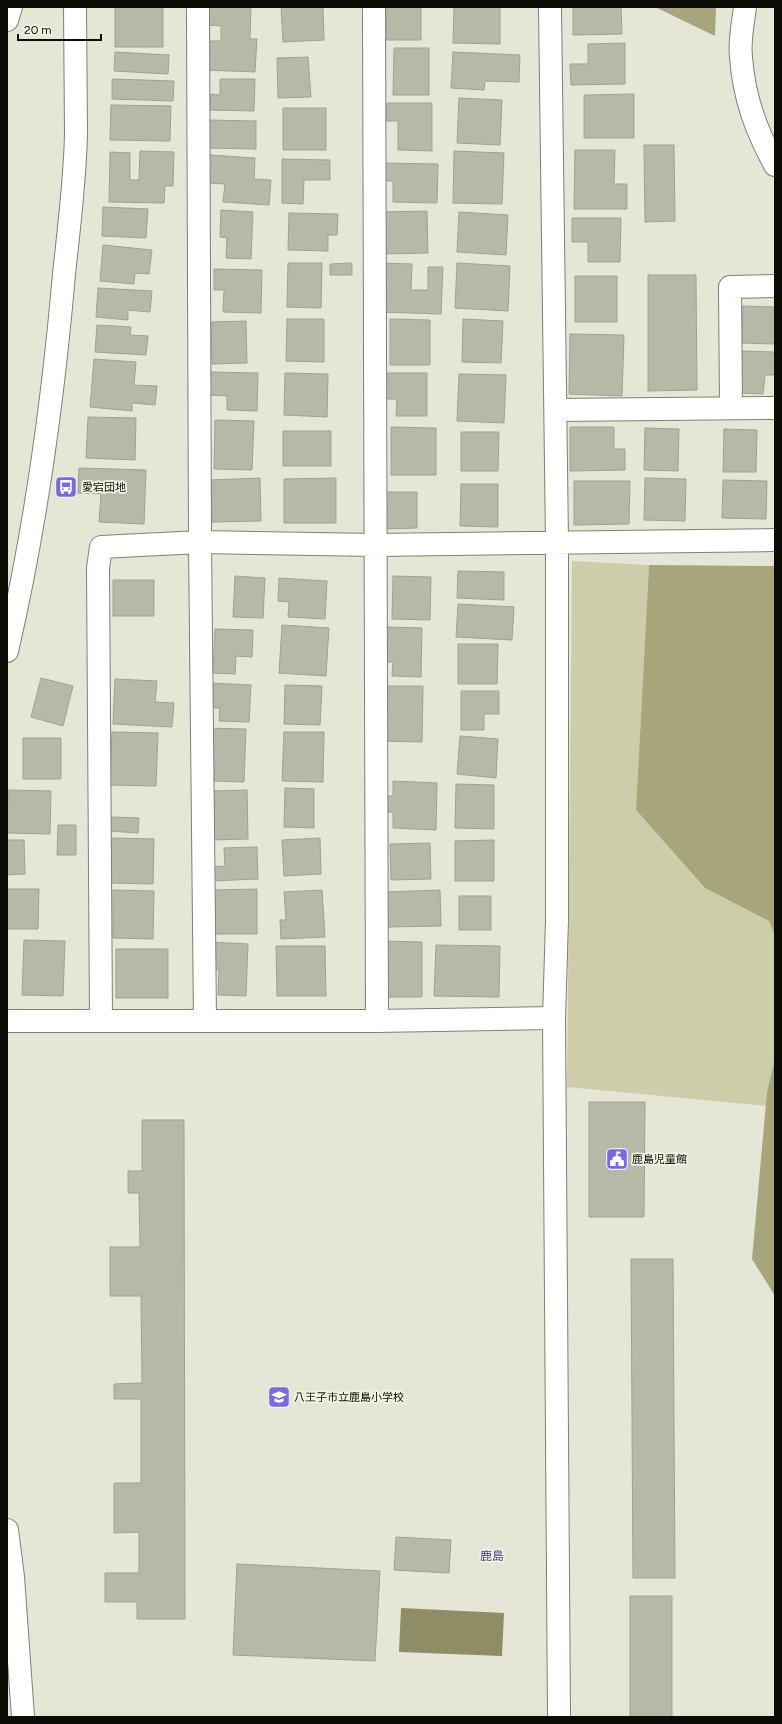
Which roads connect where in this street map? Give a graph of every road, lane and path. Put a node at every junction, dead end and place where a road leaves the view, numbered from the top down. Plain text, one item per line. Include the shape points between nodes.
1 (11, 7) edge
2 (75, 7) edge
3 (198, 7) edge
4 (374, 7) edge
5 (550, 7) edge
6 (745, 7) edge
7 (7, 20) edge
8 (775, 166) edge
9 (775, 286) edge
10 (731, 408) junction
11 (775, 408) edge
12 (556, 410) junction
13 (775, 540) edge
14 (200, 542) junction
15 (557, 542) junction
16 (376, 545) junction
17 (7, 651) edge
18 (554, 1018) junction
19 (205, 1020) junction
20 (7, 1021) edge
21 (101, 1021) junction
22 (377, 1021) junction
23 (7, 1530) edge
24 (23, 1717) edge
25 (559, 1717) edge

1 - 7 street
2 - 17 street via 76,135 56,373 44,460
3 - 14 street
4 - 16 street
5 - 12 street
6 - 8 street via 740,55 747,99 758,134
9 - 10 street via 730,287
10 - 11 street
10 - 12 street
12 - 15 street
13 - 15 street
14 - 16 street
14 - 19 street
14 - 21 street via 102,547 98,568
15 - 16 street
15 - 18 street via 557,920
16 - 22 street
18 - 22 street
18 - 25 street
19 - 21 street
19 - 22 street
20 - 21 street
23 - 24 street

